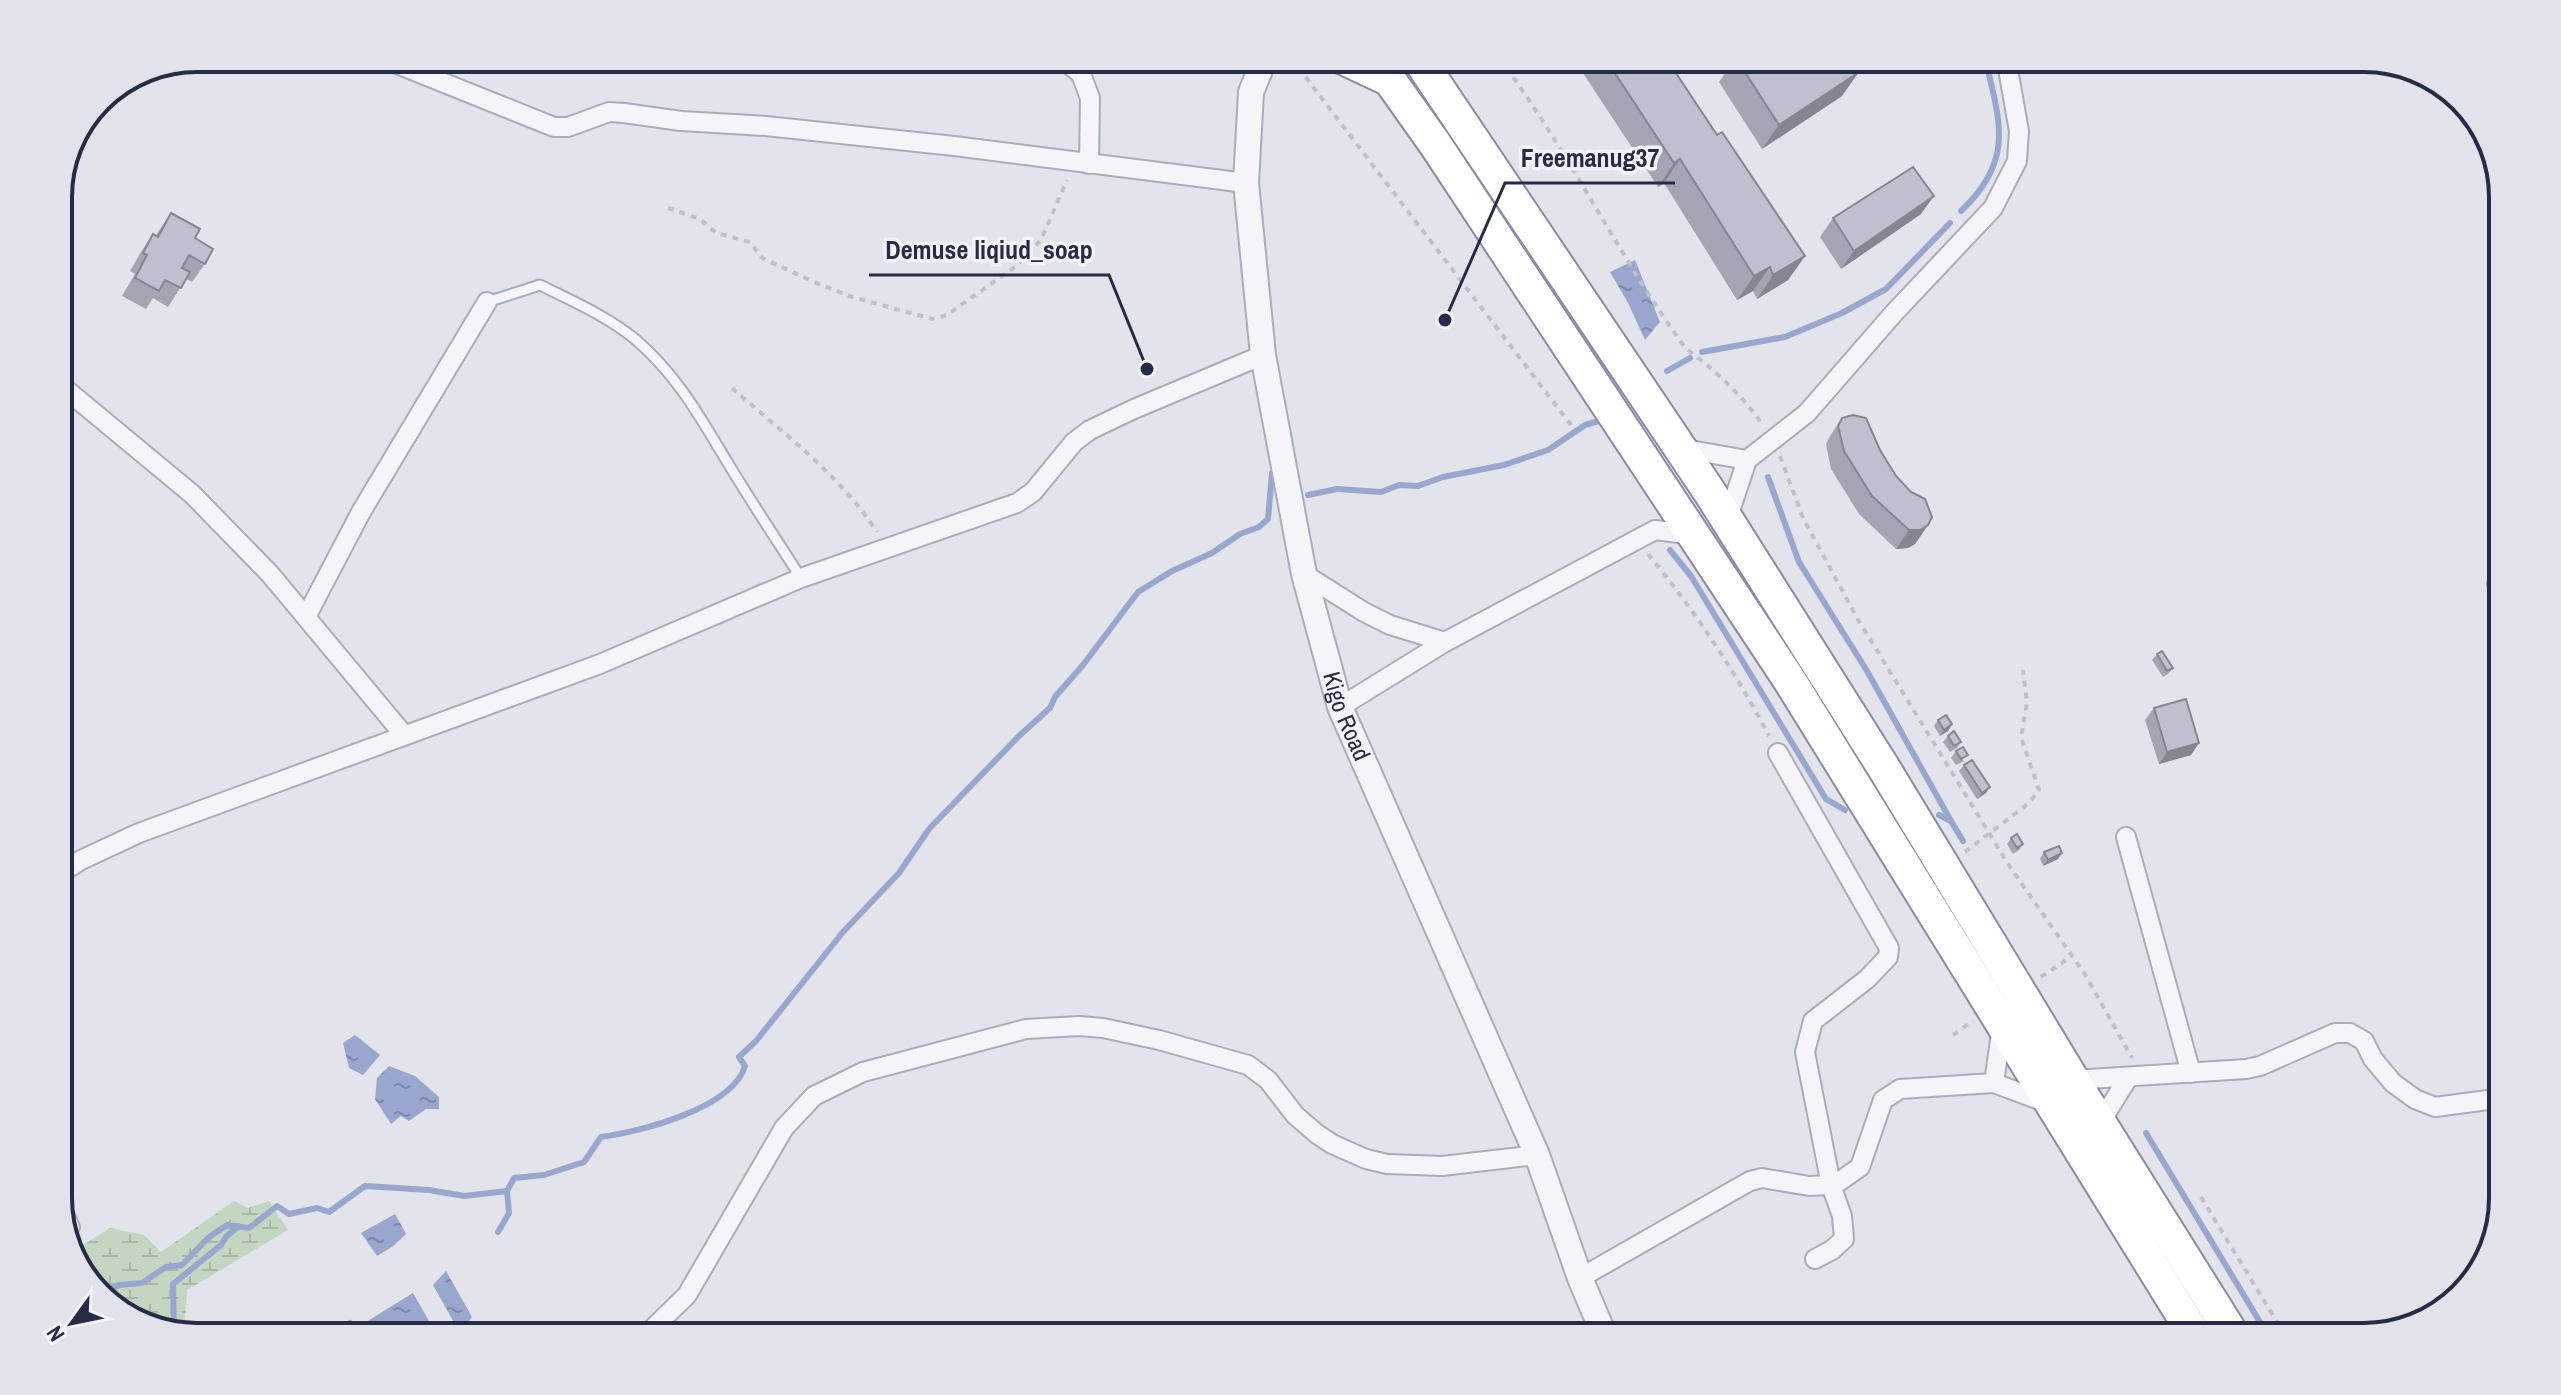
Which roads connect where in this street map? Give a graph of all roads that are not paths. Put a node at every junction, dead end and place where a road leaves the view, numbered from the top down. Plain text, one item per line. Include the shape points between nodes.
1 (417, 72) edge
2 (1078, 72) edge
3 (1259, 72) edge
4 (1384, 72) edge
5 (1427, 72) edge
6 (2008, 72) edge
7 (1081, 163) junction
8 (1246, 183) junction
9 (487, 302) joint
10 (1263, 355) junction
11 (72, 395) edge
12 (1679, 448) junction
13 (1747, 460) junction
14 (1668, 494) junction
15 (1727, 520) junction
16 (1655, 530) junction
17 (1695, 535) junction
18 (1304, 574) junction
19 (801, 578) junction
20 (306, 617) junction
21 (1445, 642) junction
22 (1340, 707) junction
23 (404, 735) junction
24 (1778, 753) road end
25 (2126, 837) dead end
26 (72, 866) edge
27 (1992, 1020) junction
28 (2191, 1073) junction
29 (2136, 1078) junction
30 (2073, 1080) junction
31 (1994, 1083) junction
32 (2489, 1100) edge
33 (2053, 1106) junction
34 (2100, 1123) junction
35 (1537, 1155) junction
36 (1831, 1185) junction
37 (1815, 1259) dead end
38 (1580, 1278) junction
39 (660, 1323) edge
40 (1599, 1323) edge
41 (2187, 1323) edge
42 (2225, 1323) edge

1 - 7 street via 554,127 624,113
2 - 7 street via 1090,98
3 - 8 street, Kigo Road via 1251,92
4 - 14 highway
5 - 12 highway
6 - 13 street via 2019,131 2017,161 1993,208 1807,413
7 - 8 street
8 - 10 street, Kigo Road
9 - 19 lane via 540,285 634,338 695,405
9 - 20 street via 361,512
10 - 18 street, Kigo Road
10 - 19 street via 1090,430 1017,503
11 - 20 street via 192,494
12 - 13 street
12 - 15 highway
13 - 15 street
14 - 16 street
14 - 17 highway
15 - 30 highway
16 - 17 street
16 - 21 street
17 - 27 highway via 1790,681
18 - 21 street via 1390,625
18 - 22 street, Kigo Road
19 - 23 street via 600,664
20 - 23 street
21 - 22 street
22 - 35 street, Kigo Road
23 - 26 street via 139,833
24 - 36 street via 1889,948 1888,957 1867,979 1813,1021 1805,1052
25 - 28 street
27 - 31 street
27 - 33 highway
28 - 29 street
28 - 32 street via 2260,1066 2335,1033 2350,1033 2364,1041 2393,1083 2415,1099 2435,1107
29 - 30 street
29 - 34 street
30 - 34 highway
31 - 33 street
31 - 36 street via 1910,1087 1891,1093 1883,1100 1860,1167
33 - 41 highway
34 - 42 highway
35 - 38 street, Kigo Road
35 - 39 street via 1442,1166 1376,1162 1317,1134 1248,1065 1103,1028 1026,1029 863,1072 814,1096 784,1128 687,1295
36 - 37 street via 1844,1239
36 - 38 street via 1750,1181
38 - 40 street, Kigo Road

